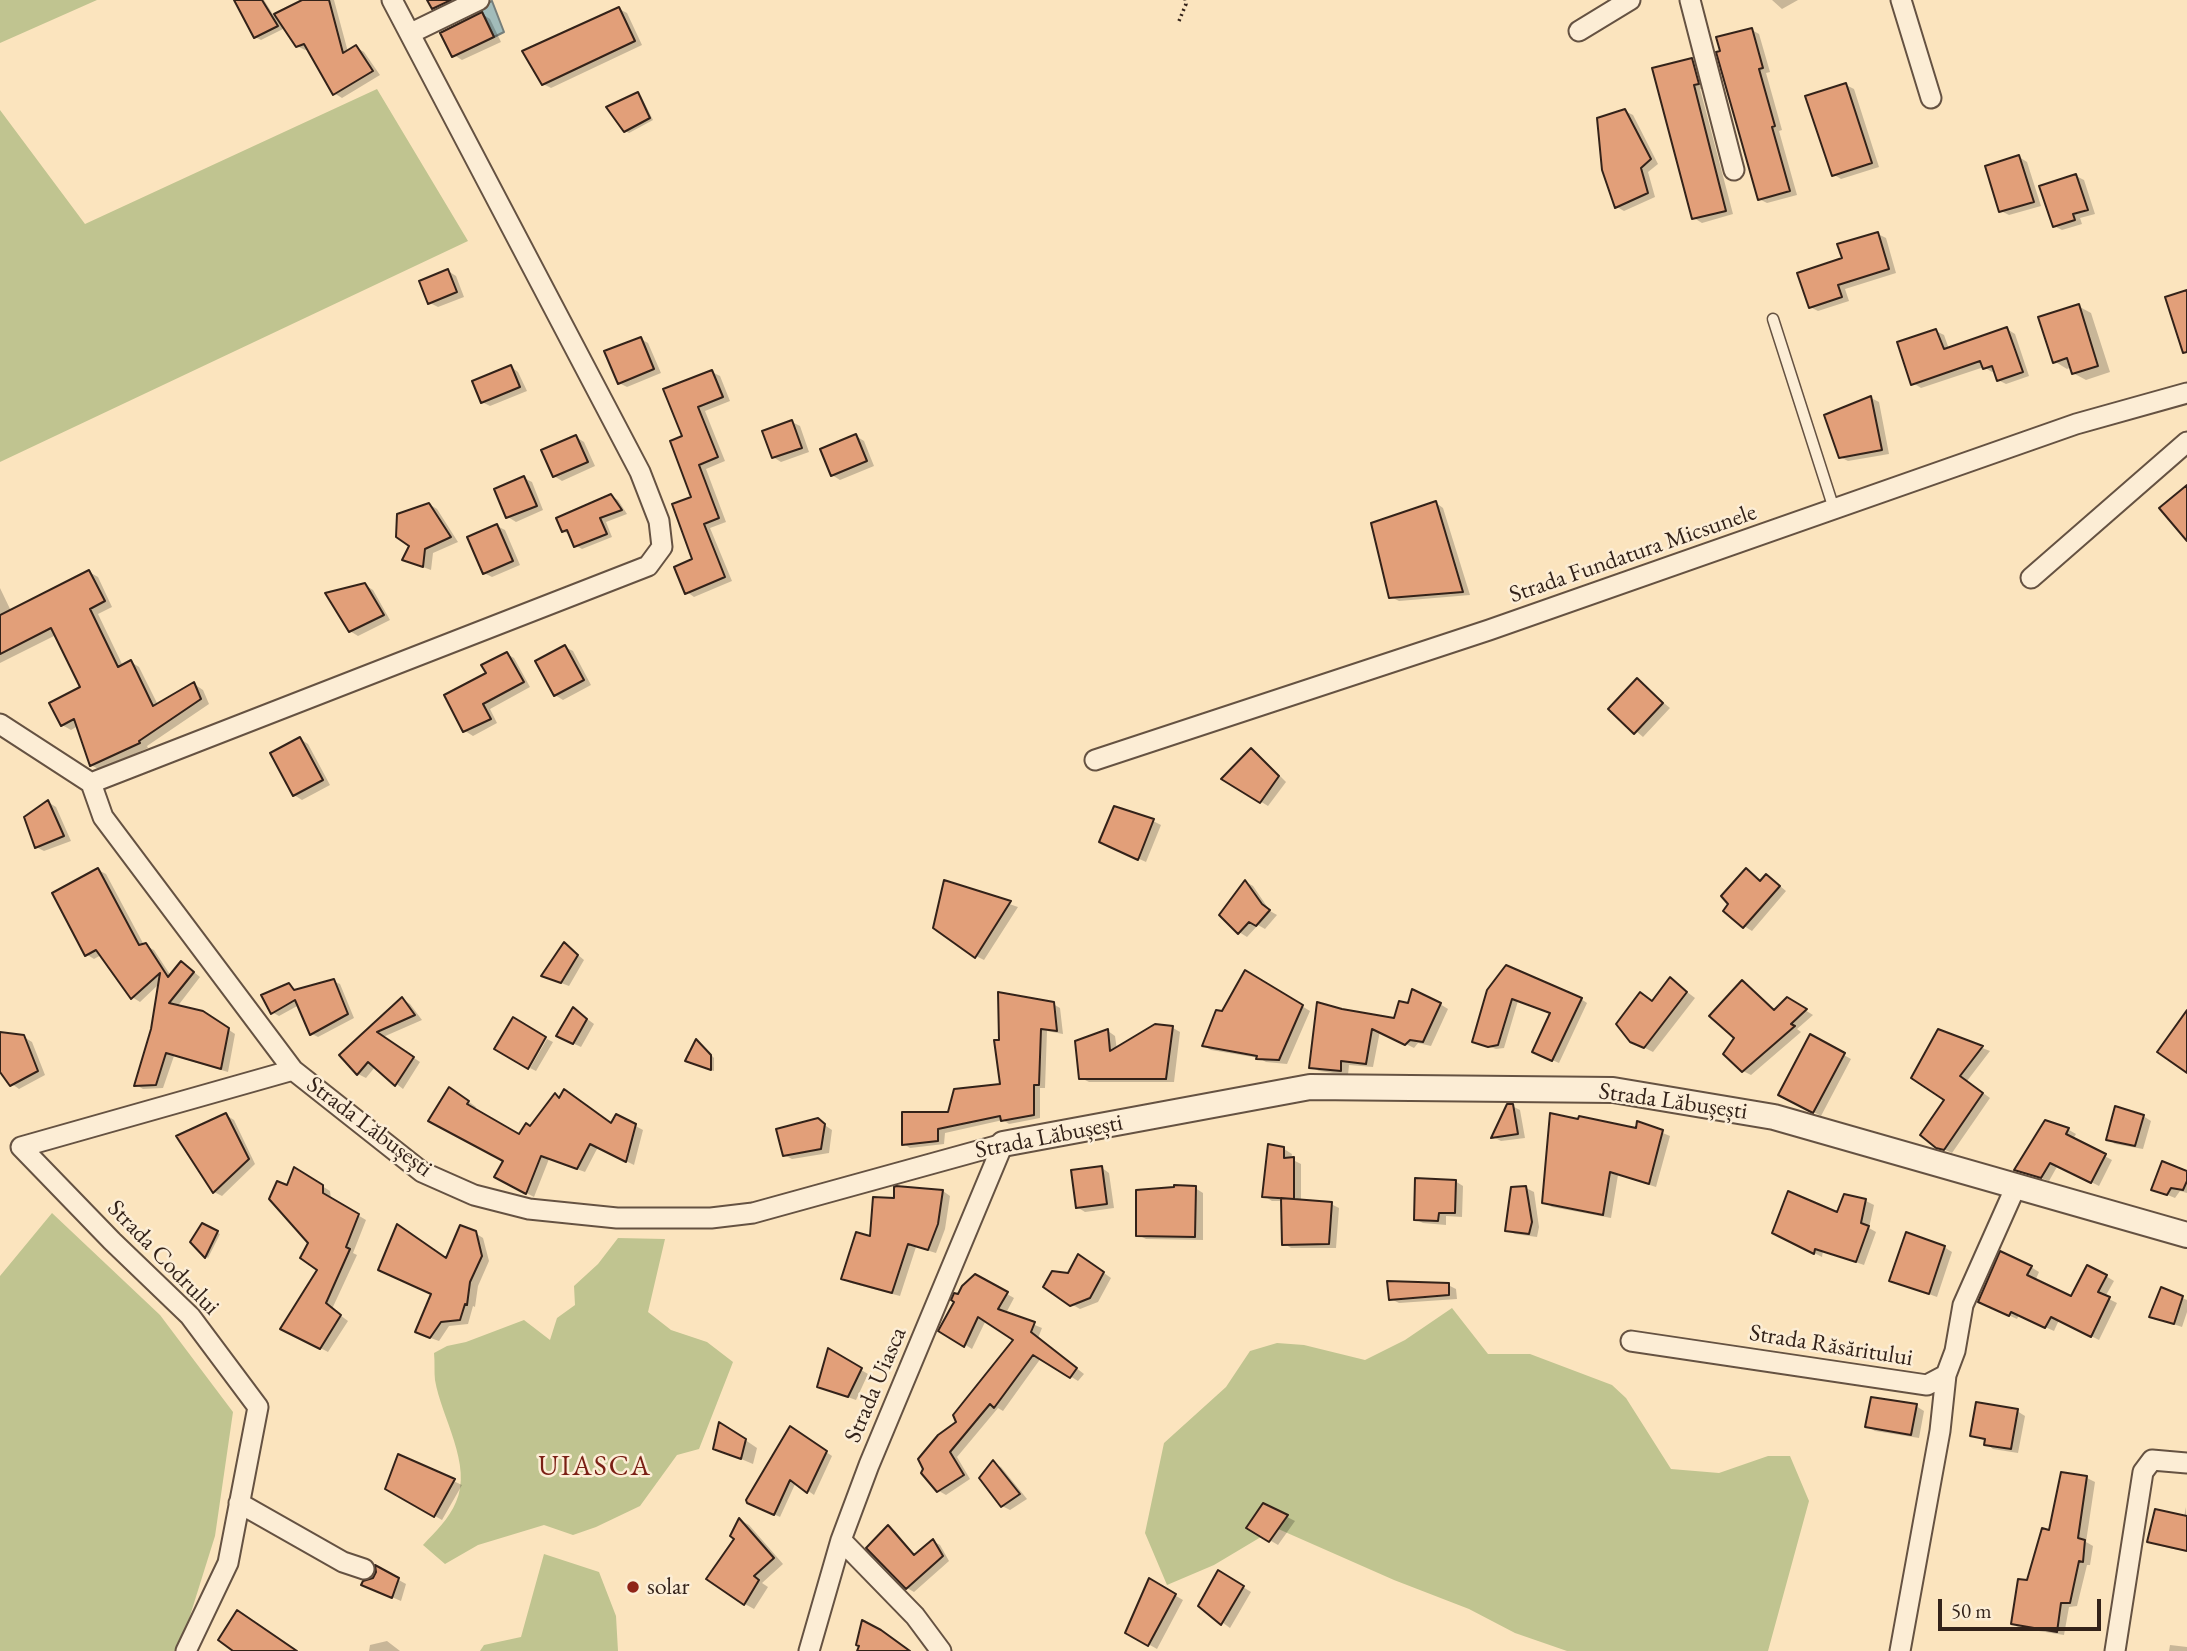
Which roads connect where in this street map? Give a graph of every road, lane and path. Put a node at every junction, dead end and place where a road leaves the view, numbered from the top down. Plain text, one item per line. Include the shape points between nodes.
1 (392, 0) edge
2 (479, 0) edge
3 (1185, 0) edge
4 (1630, 0) edge
5 (1690, 0) edge
6 (1901, 0) edge
7 (1179, 21) dead end
8 (1578, 31) dead end
9 (411, 33) junction
10 (1931, 98) dead end
11 (1734, 170) dead end
12 (1773, 320) dead end
13 (2187, 393) edge
14 (2187, 442) edge
15 (1835, 510) junction
16 (2032, 578) dead end
17 (0, 724) edge
18 (1095, 760) dead end
19 (90, 783) junction
20 (293, 1070) junction
21 (1003, 1144) junction
22 (2016, 1186) junction
23 (2187, 1235) edge
24 (1631, 1340) dead end
25 (1946, 1375) junction
26 (2187, 1464) edge
27 (239, 1503) junction
28 (841, 1540) junction
29 (364, 1569) dead end
30 (186, 1651) edge
31 (809, 1651) edge
32 (941, 1651) edge
33 (1900, 1651) edge
34 (2115, 1651) edge

1 - 9 street
2 - 9 street
3 - 7 path
4 - 8 street
5 - 11 street
6 - 10 street
9 - 19 street via 640,472 659,521 662,547 648,566
12 - 15 lane
13 - 15 street, Strada Fundatura Micsunele via 2076,424
14 - 16 street
15 - 18 street, Strada Fundatura Micsunele
17 - 19 street
19 - 20 street, Strada Lăbușești via 103,817
20 - 21 street, Strada Lăbușești via 422,1172 474,1195 529,1209 604,1217 711,1219 753,1213
20 - 27 street, Strada Codrului via 21,1147 190,1316 258,1406
21 - 22 street, Strada Lăbușești via 1310,1087 1613,1090 1774,1117
21 - 28 street, Strada Uiasca
22 - 23 street, Strada Lăbușești
22 - 25 street, Strada Răsăritului via 1963,1305
24 - 25 street, Strada Răsăritului via 1927,1385
25 - 33 street
26 - 34 street via 2152,1460 2143,1472
27 - 29 street via 343,1562
27 - 30 street, Strada Codrului via 228,1563
28 - 31 street, Strada Uiasca
28 - 32 street via 915,1616

